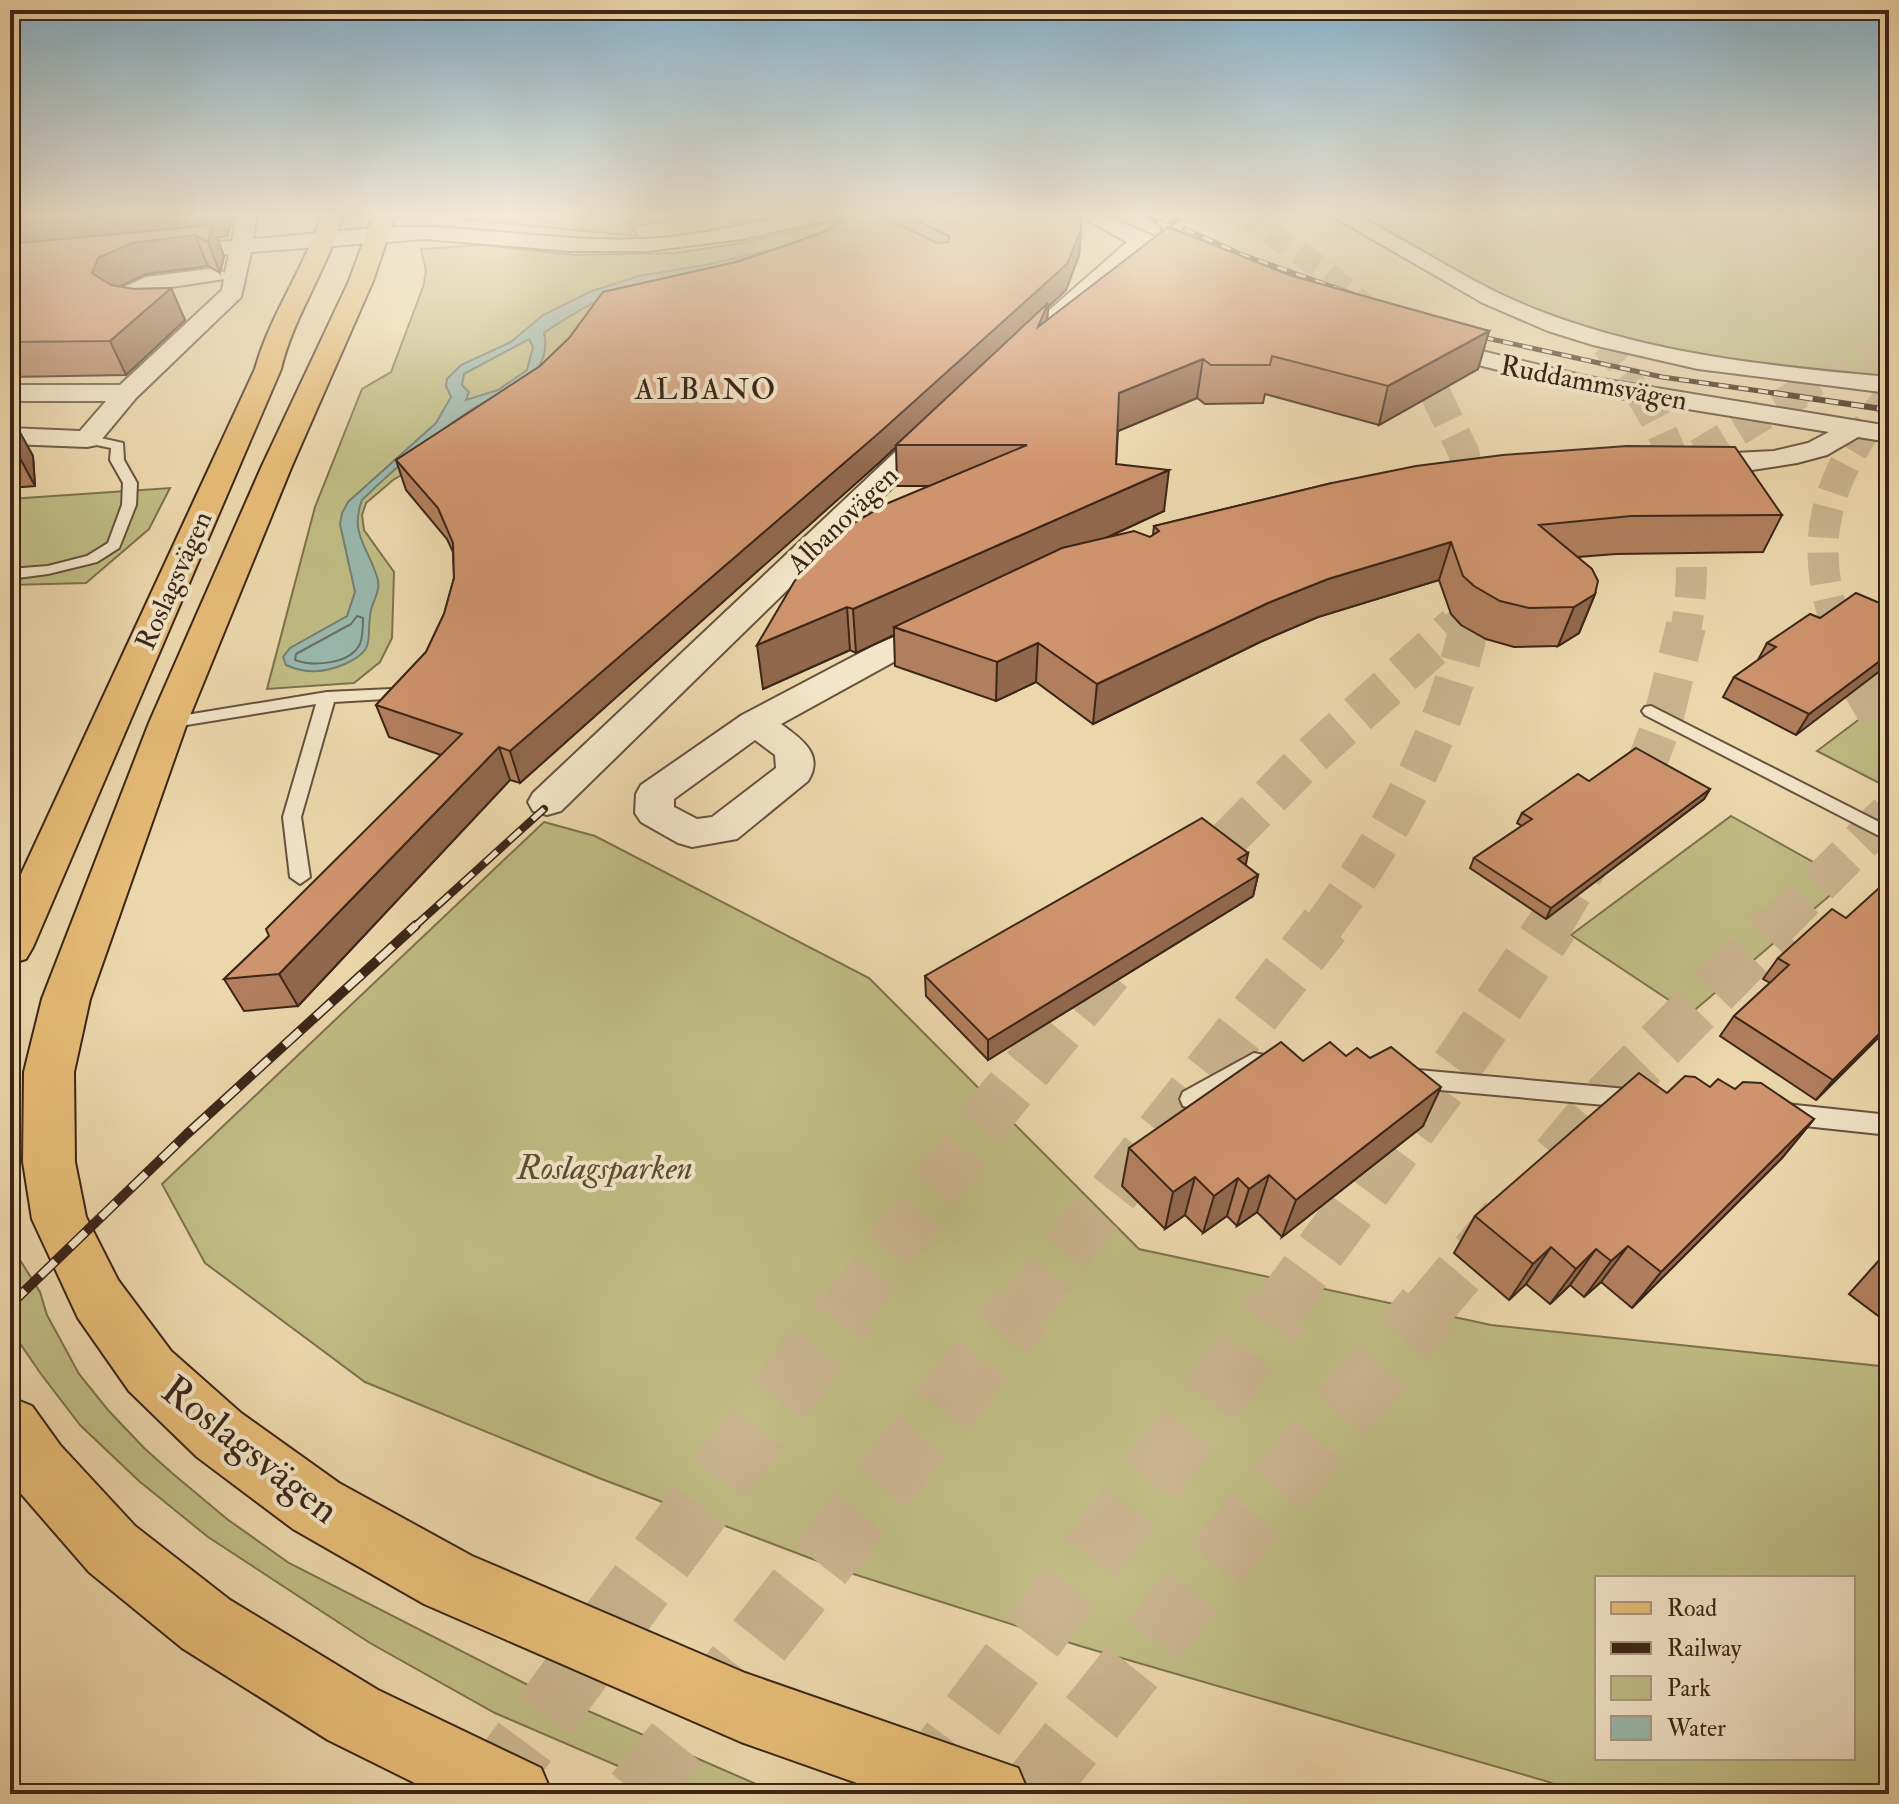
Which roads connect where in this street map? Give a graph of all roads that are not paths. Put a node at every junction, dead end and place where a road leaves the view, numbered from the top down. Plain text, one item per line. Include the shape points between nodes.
1 (123, 297) edge
2 (228, 297) edge
3 (296, 297) edge
4 (350, 297) edge
5 (1075, 297) edge
6 (1494, 297) edge
7 (215, 310) junction
8 (1398, 336) edge
9 (996, 372) edge
10 (1889, 385) edge
11 (10, 393) edge
12 (127, 393) junction
13 (961, 406) edge
14 (1854, 427) junction
15 (1889, 434) edge
16 (10, 436) edge
17 (87, 439) junction
18 (1659, 461) tunnel mouth
19 (10, 574) edge
20 (974, 612) edge
21 (418, 693) edge
22 (327, 697) junction
23 (1651, 711) dead end
24 (168, 723) junction
25 (755, 723) junction
26 (547, 802) dead end
27 (1889, 835) edge
28 (300, 877) dead end
29 (10, 947) edge
30 (1298, 1067) edge
31 (1387, 1076) edge
32 (1191, 1099) dead end
33 (1656, 1101) edge
34 (1762, 1112) edge
35 (1889, 1125) edge
36 (10, 1428) edge
37 (515, 1794) edge
38 (992, 1794) edge

1 - 7 street via 122,305 136,310
2 - 7 street
3 - 29 main road, Roslagsvägen
4 - 24 main road, Roslagsvägen
5 - 9 street
6 - 10 street via 1588,336 1686,358
7 - 12 street
8 - 14 street, Ruddammsvägen via 1589,385
11 - 12 street
12 - 17 street
13 - 26 street, Albanovägen
14 - 15 street, Ruddammsvägen
14 - 18 street via 1833,442 1793,457
16 - 17 street
17 - 19 lane via 118,446 117,460 130,483 129,505 114,545 92,559
20 - 25 street
21 - 22 lane
22 - 24 lane
22 - 28 lane via 292,817
23 - 27 lane
24 - 38 main road, Roslagsvägen via 66,999 49,1072 49,1162 59,1219 98,1299 150,1371 219,1435 316,1506 448,1580 741,1707
25 - 25 street via 712,764 655,794 655,813 692,833 723,829 795,772 793,750
30 - 32 lane via 1254,1062
31 - 33 lane
34 - 35 lane
36 - 37 main road via 112,1549 206,1624 353,1715

